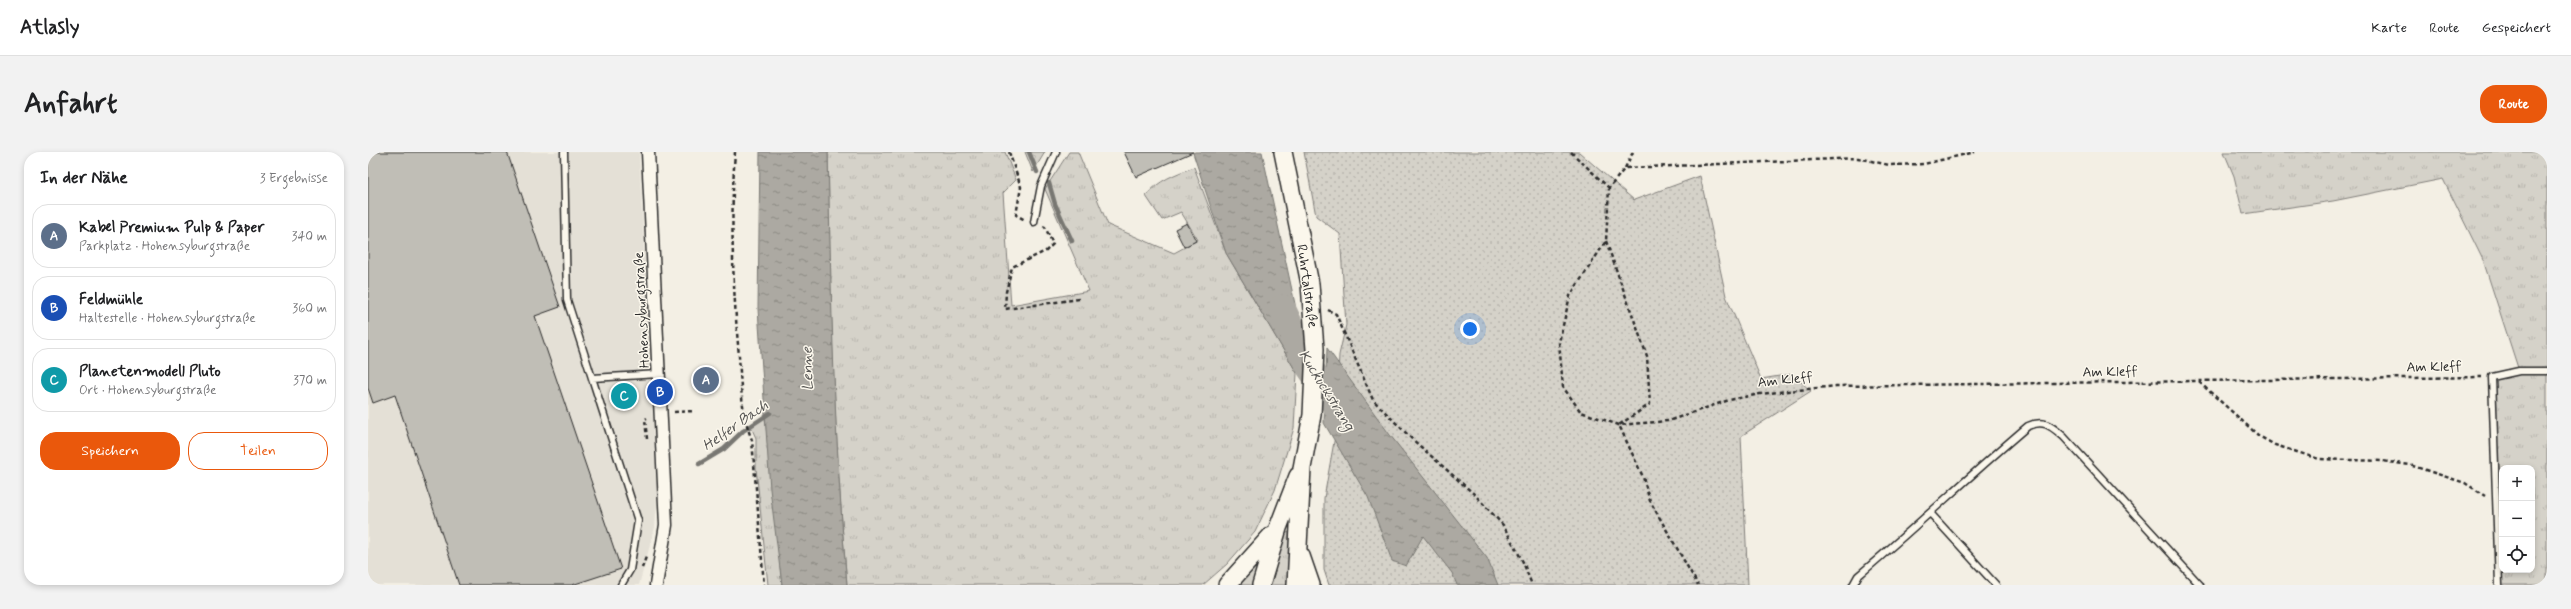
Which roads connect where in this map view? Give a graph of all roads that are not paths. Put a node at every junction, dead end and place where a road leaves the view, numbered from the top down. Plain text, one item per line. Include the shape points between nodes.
1 (564, 152) edge
2 (648, 152) edge
3 (1056, 152) edge
4 (1283, 152) edge
5 (1034, 222) road end
6 (2547, 371) edge
7 (659, 374) junction
8 (592, 378) junction
9 (1302, 468) junction
10 (1931, 514) junction
11 (1278, 528) junction
12 (1298, 548) junction
13 (621, 585) edge
14 (656, 585) edge
15 (1227, 585) edge
16 (1261, 585) edge
17 (1296, 585) edge
18 (1311, 585) edge
19 (1852, 585) edge
20 (1996, 585) edge
21 (2200, 585) edge
22 (2499, 585) edge

1 - 8 lane via 567,300
2 - 7 street, Hohensyburgstraße
3 - 5 lane via 1041,186
4 - 9 main road, Ruhrtalstraße via 1313,307 1314,387
6 - 22 lane via 2519,371 2492,377
7 - 8 lane
7 - 14 street, Hohensyburgstraße via 666,525
8 - 13 lane via 638,521 630,570
9 - 11 main road, Ruhrtalstraße
9 - 12 main road, Ruhrtalstraße
10 - 19 lane via 1858,576
10 - 20 lane
10 - 21 lane via 1950,493 2028,426 2038,422 2048,424 2063,436
11 - 15 main road
11 - 16 main road, Ruhrtalstraße
12 - 17 main road, Ruhrtalstraße
12 - 18 main road

